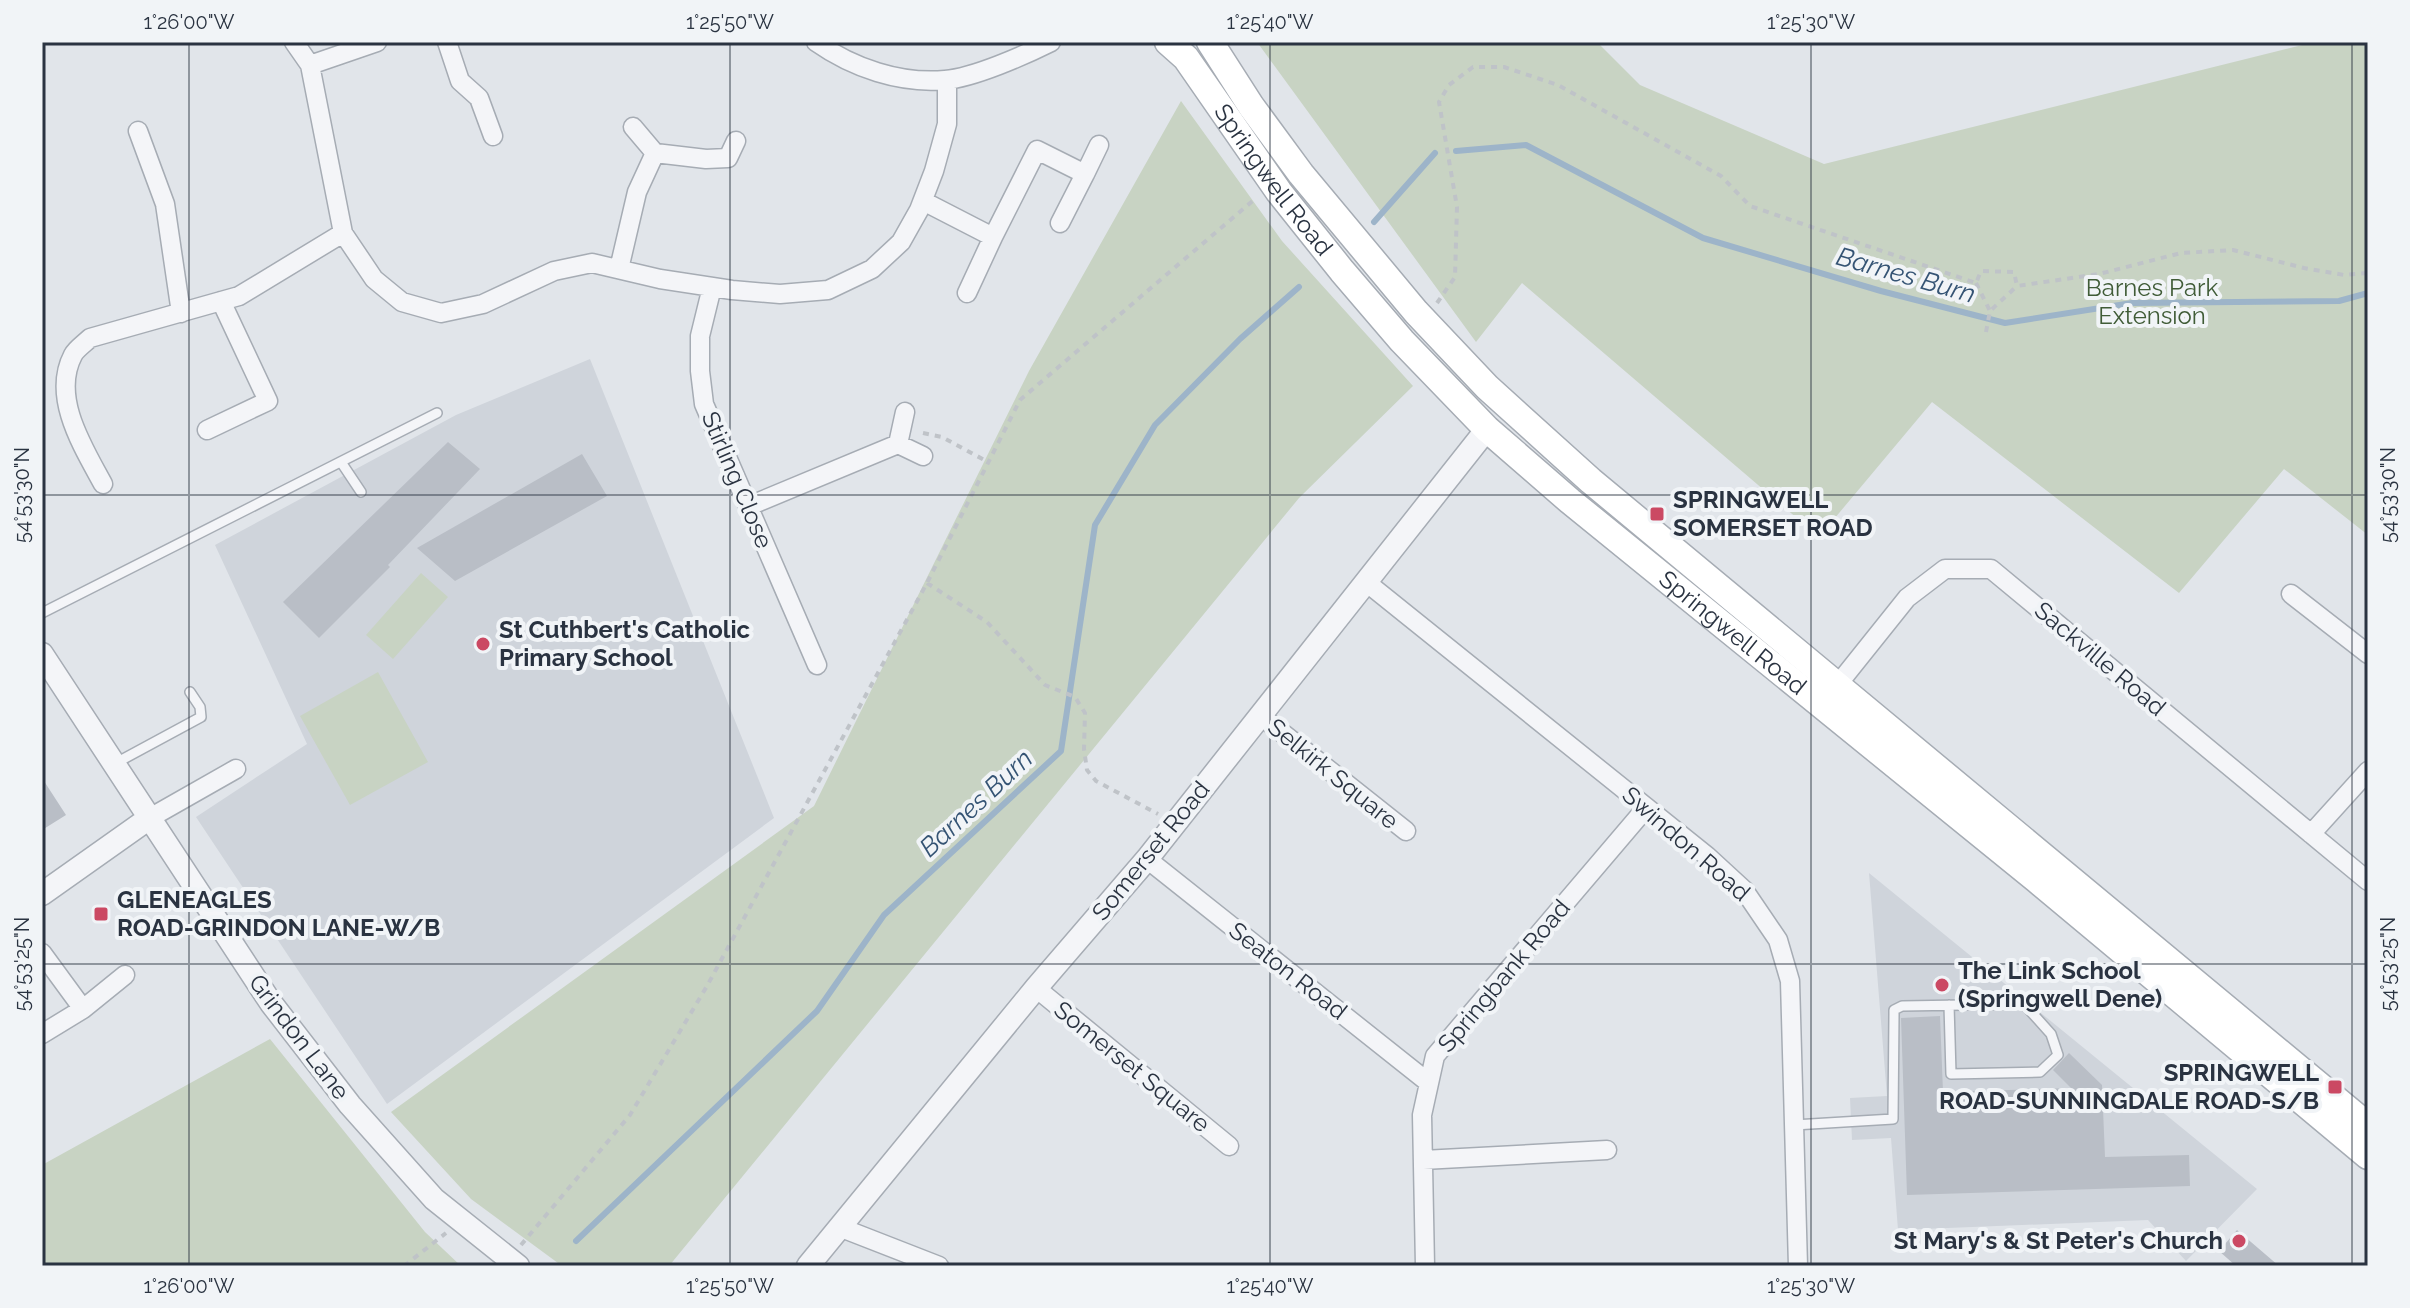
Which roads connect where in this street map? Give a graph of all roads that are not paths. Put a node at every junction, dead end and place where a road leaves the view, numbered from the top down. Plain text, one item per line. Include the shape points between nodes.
1 (294, 42) edge
2 (377, 42) edge
3 (447, 42) edge
4 (816, 42) edge
5 (1051, 42) edge
6 (1168, 42) edge
7 (1210, 42) edge
8 (310, 65) junction
9 (947, 81) junction
10 (633, 127) dead end
11 (138, 131) dead end
12 (493, 136) dead end
13 (736, 141) dead end
14 (1099, 145) dead end
15 (655, 153) junction
16 (1085, 174) junction
17 (923, 201) junction
18 (1060, 223) dead end
19 (343, 233) junction
20 (993, 237) junction
21 (619, 269) junction
22 (712, 287) junction
23 (967, 293) dead end
24 (221, 301) junction
25 (181, 313) junction
26 (1508, 406) junction
27 (437, 413) dead end
28 (1487, 429) junction
29 (207, 430) dead end
30 (923, 456) dead end
31 (341, 462) junction
32 (103, 484) dead end
33 (361, 492) dead end
34 (749, 506) junction
35 (1366, 582) junction
36 (2291, 594) dead end
37 (42, 613) edge
38 (42, 654) edge
39 (2368, 654) edge
40 (817, 665) dead end
41 (190, 692) dead end
42 (1829, 695) junction
43 (1261, 716) junction
44 (114, 764) junction
45 (236, 769) dead end
46 (2368, 771) edge
47 (1646, 808) junction
48 (148, 819) junction
49 (1406, 831) dead end
50 (2311, 834) junction
51 (1147, 859) junction
52 (2368, 881) edge
53 (42, 894) edge
54 (42, 953) edge
55 (125, 975) dead end
56 (1036, 988) junction
57 (1949, 1005) junction
58 (83, 1009) junction
59 (42, 1034) edge
60 (1429, 1083) junction
61 (1794, 1125) junction
62 (2368, 1126) edge
63 (1229, 1146) dead end
64 (1607, 1150) dead end
65 (2368, 1156) edge
66 (1423, 1160) junction
67 (839, 1227) junction
68 (513, 1263) edge
69 (808, 1266) edge
70 (939, 1266) edge
71 (1425, 1266) edge
72 (1798, 1266) edge

1 - 8 street
2 - 8 street
3 - 12 street via 460,81 479,98
4 - 9 street via 839,58 899,79
5 - 9 street via 1020,58
6 - 28 main road, Springwell Road via 1186,58 1342,271
7 - 26 main road, Springwell Road via 1301,174 1425,322
8 - 19 street
9 - 17 street via 947,124
10 - 15 street
11 - 25 street via 165,204
13 - 15 street via 728,158
14 - 16 street
15 - 21 street via 637,192
16 - 18 street
16 - 20 street via 1037,150
17 - 20 street
17 - 22 street via 901,242 872,269 828,290 780,294
19 - 21 street via 374,279 402,302 441,313 483,304 554,271 592,263
19 - 24 street via 239,296
20 - 23 street
21 - 22 street
22 - 34 street, Stirling Close via 700,336 704,404
24 - 25 street
24 - 29 street via 268,401
25 - 32 street via 90,338 73,354 65,384 76,434
26 - 28 main road
26 - 42 main road, Springwell Road
27 - 31 lane
28 - 35 street, Somerset Road
28 - 42 main road, Springwell Road via 1570,501
30 - 34 street via 902,428
31 - 33 lane
31 - 37 lane
34 - 40 street, Stirling Close
35 - 43 street, Somerset Road
35 - 47 street, Swindon Road
36 - 39 street
38 - 44 street, Grindon Lane
41 - 44 lane via 201,717
42 - 50 street, Sackville Road via 1907,598 1945,569 1991,569
42 - 62 main road, Springwell Road
42 - 65 main road, Springwell Road
43 - 49 street, Selkirk Square
43 - 51 street, Somerset Road
44 - 48 street, Grindon Lane
45 - 48 street
46 - 50 street
47 - 60 street, Springbank Road via 1435,1056
47 - 61 street, Swindon Road via 1744,890 1778,940 1790,981
48 - 53 street
48 - 68 street, Grindon Lane via 271,1003 332,1082 434,1199
50 - 52 street, Sackville Road
51 - 56 street, Somerset Road
51 - 60 street, Seaton Road
54 - 58 street
55 - 58 street
56 - 63 street, Somerset Square
56 - 67 street, Somerset Road
57 - 57 lane via 2024,1004 2051,1034 2058,1055 2040,1072 1951,1074
57 - 61 lane via 1894,1010 1893,1119
58 - 59 street
60 - 66 street, Springbank Road via 1422,1115
61 - 72 street, Swindon Road
64 - 66 street
66 - 71 street, Springbank Road
67 - 69 street, Somerset Road
67 - 70 street

